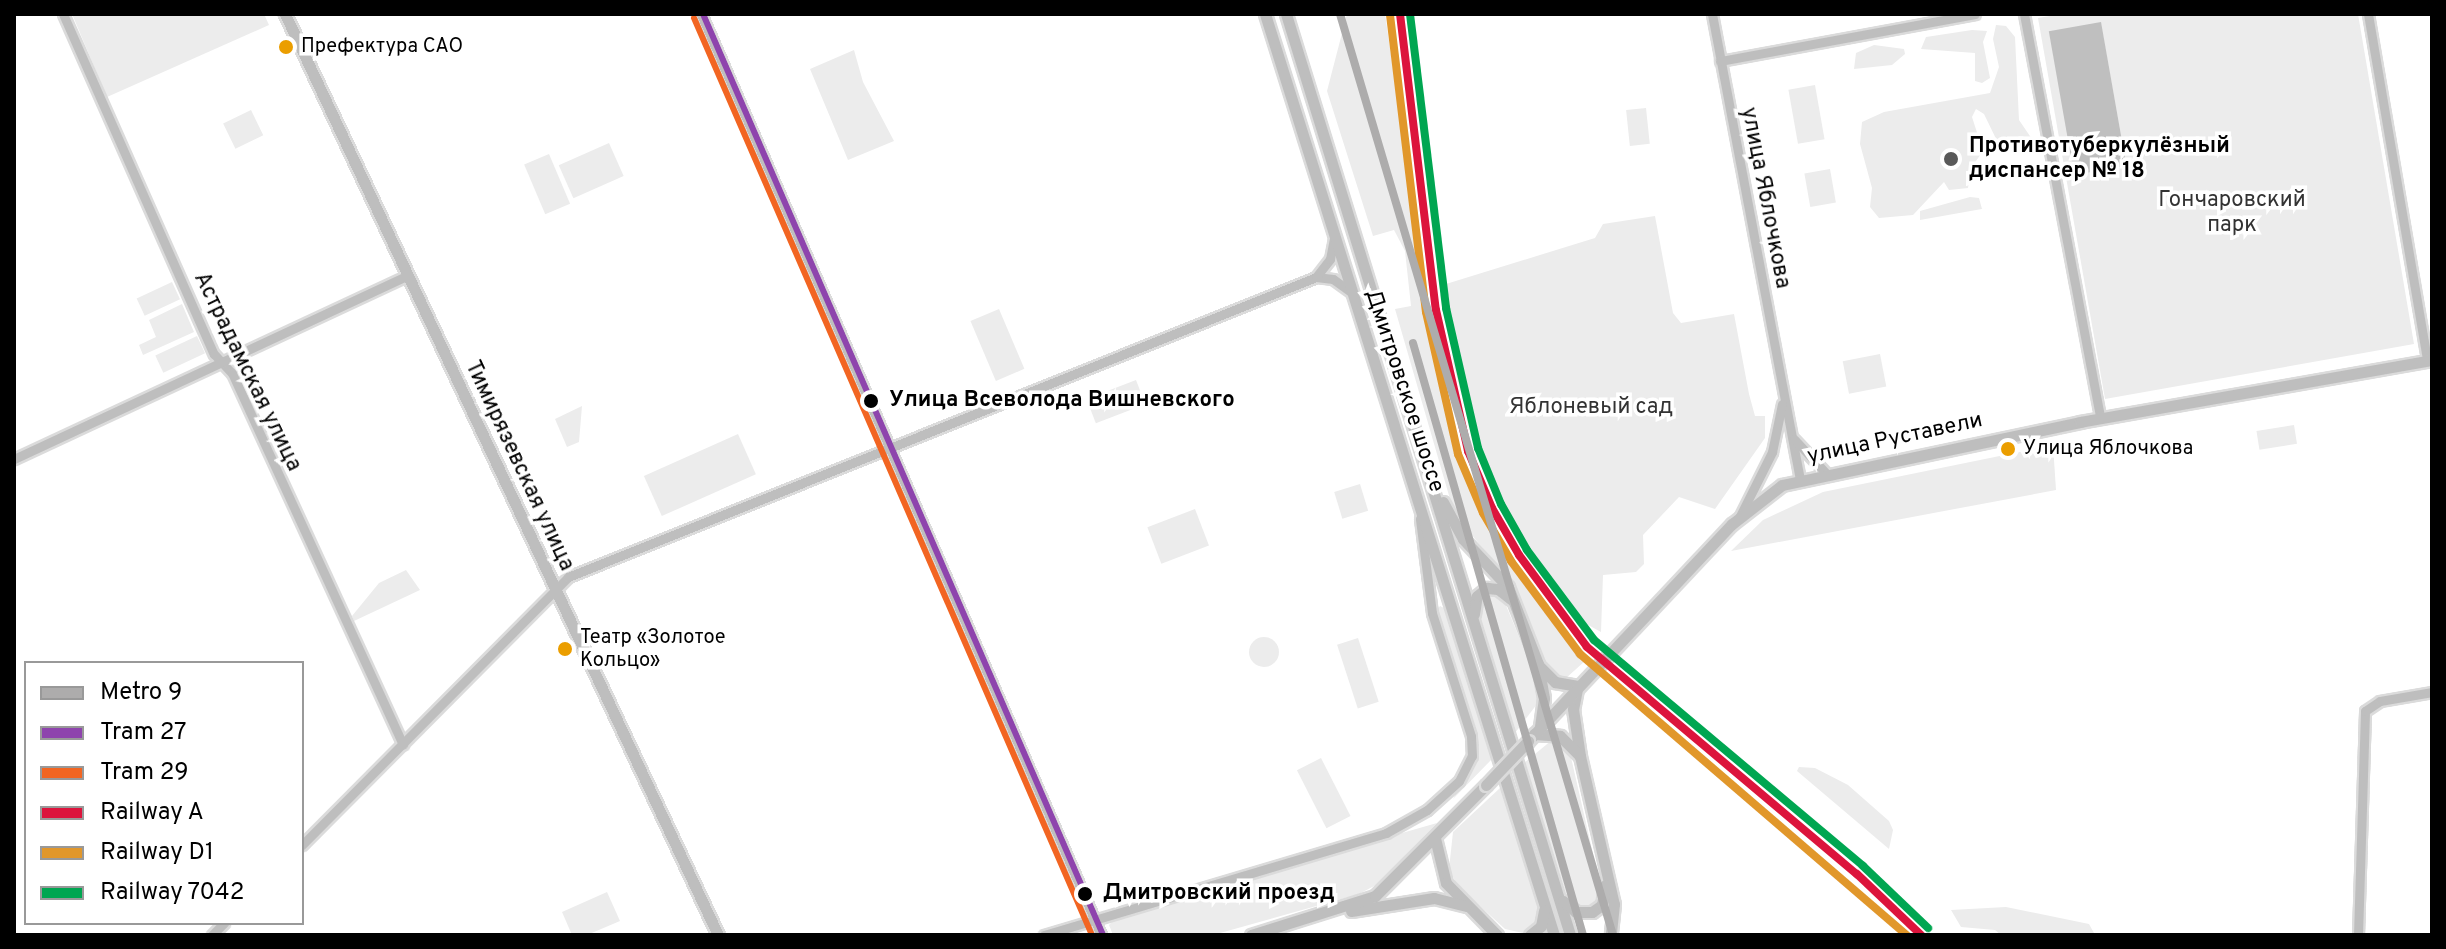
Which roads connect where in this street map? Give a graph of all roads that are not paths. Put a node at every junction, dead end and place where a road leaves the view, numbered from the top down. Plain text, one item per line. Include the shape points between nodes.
1 (63, 14) edge
2 (285, 14) edge
3 (701, 14) edge
4 (1265, 14) edge
5 (1286, 14) edge
6 (1712, 14) edge
7 (1975, 14) edge
8 (2024, 14) edge
9 (2368, 14) edge
10 (1720, 61) junction
11 (1336, 243) junction
12 (1357, 243) junction
13 (407, 276) junction
14 (1316, 277) junction
15 (1352, 294) junction
16 (2430, 360) edge
17 (220, 361) junction
18 (1782, 389) junction
19 (2100, 418) junction
20 (1792, 436) junction
21 (887, 444) junction
22 (14, 459) edge
23 (1825, 472) junction
24 (1430, 476) junction
25 (1800, 479) junction
26 (1419, 504) junction
27 (1740, 516) junction
28 (555, 588) junction
29 (1513, 601) junction
30 (1477, 634) junction
31 (1538, 664) junction
32 (1581, 684) junction
33 (2432, 692) edge
34 (1534, 734) junction
35 (403, 744) junction
36 (1580, 756) junction
37 (1435, 838) junction
38 (304, 843) edge
39 (1604, 869) junction
40 (1558, 894) junction
41 (1544, 902) junction
42 (1466, 906) junction
43 (1330, 914) junction
44 (1093, 919) junction
45 (1486, 924) junction
46 (718, 935) edge
47 (1044, 935) edge
48 (1101, 935) edge
49 (1251, 935) edge
50 (1497, 935) edge
51 (1505, 935) edge
52 (1530, 935) edge
53 (1554, 935) edge
54 (1570, 935) edge
55 (1611, 935) edge
56 (2358, 935) edge

1 - 17 street, Астрадамская улица
2 - 13 main road, Тимирязевская улица
3 - 21 street
4 - 11 main road, Дмитровское шоссе
5 - 12 main road, Дмитровское шоссе
6 - 10 street, улица Яблочкова
7 - 10 street
8 - 19 street
9 - 16 street
10 - 18 street, улица Яблочкова
11 - 12 street via 1351,255
11 - 14 street
11 - 15 main road, Дмитровское шоссе
12 - 24 main road, Дмитровское шоссе
13 - 17 street
13 - 28 main road, Тимирязевская улица
14 - 15 street via 1333,279
14 - 21 street
15 - 26 main road, Дмитровское шоссе
16 - 19 main road, улица Руставели
17 - 22 street
17 - 35 street, Астрадамская улица via 232,373
18 - 20 street, улица Яблочкова
18 - 27 street via 1772,452
19 - 23 main road, улица Руставели
20 - 23 street
20 - 25 street, улица Яблочкова
21 - 28 street via 571,575
21 - 44 street
23 - 25 main road, улица Руставели
24 - 29 main road via 1463,539 1502,578
24 - 30 main road, Дмитровское шоссе
25 - 27 main road, улица Руставели via 1769,492
26 - 41 main road, Дмитровское шоссе
26 - 44 street via 1432,613 1471,736 1466,772 1427,810 1382,834
27 - 32 main road, улица Руставели
28 - 35 street
28 - 46 main road, Тимирязевская улица
29 - 30 main road via 1498,589 1482,591 1475,601
29 - 31 main road
30 - 40 main road, Дмитровское шоссе
31 - 32 main road via 1555,682
31 - 34 main road via 1544,698
32 - 34 main road, улица Руставели
32 - 36 main road via 1573,701
33 - 56 street via 2380,701 2365,711
34 - 36 main road via 1560,736
34 - 37 main road, улица Руставели, bridge
35 - 38 street
36 - 39 main road
37 - 42 main road via 1442,876
37 - 43 main road via 1375,896
39 - 40 main road via 1605,899 1592,912 1570,909
39 - 55 main road via 1614,904
40 - 54 main road, Дмитровское шоссе
41 - 52 main road via 1544,920
41 - 53 main road, Дмитровское шоссе
42 - 43 main road via 1423,898
42 - 45 main road
43 - 49 main road
44 - 47 street
44 - 48 street
45 - 50 main road
45 - 51 main road

